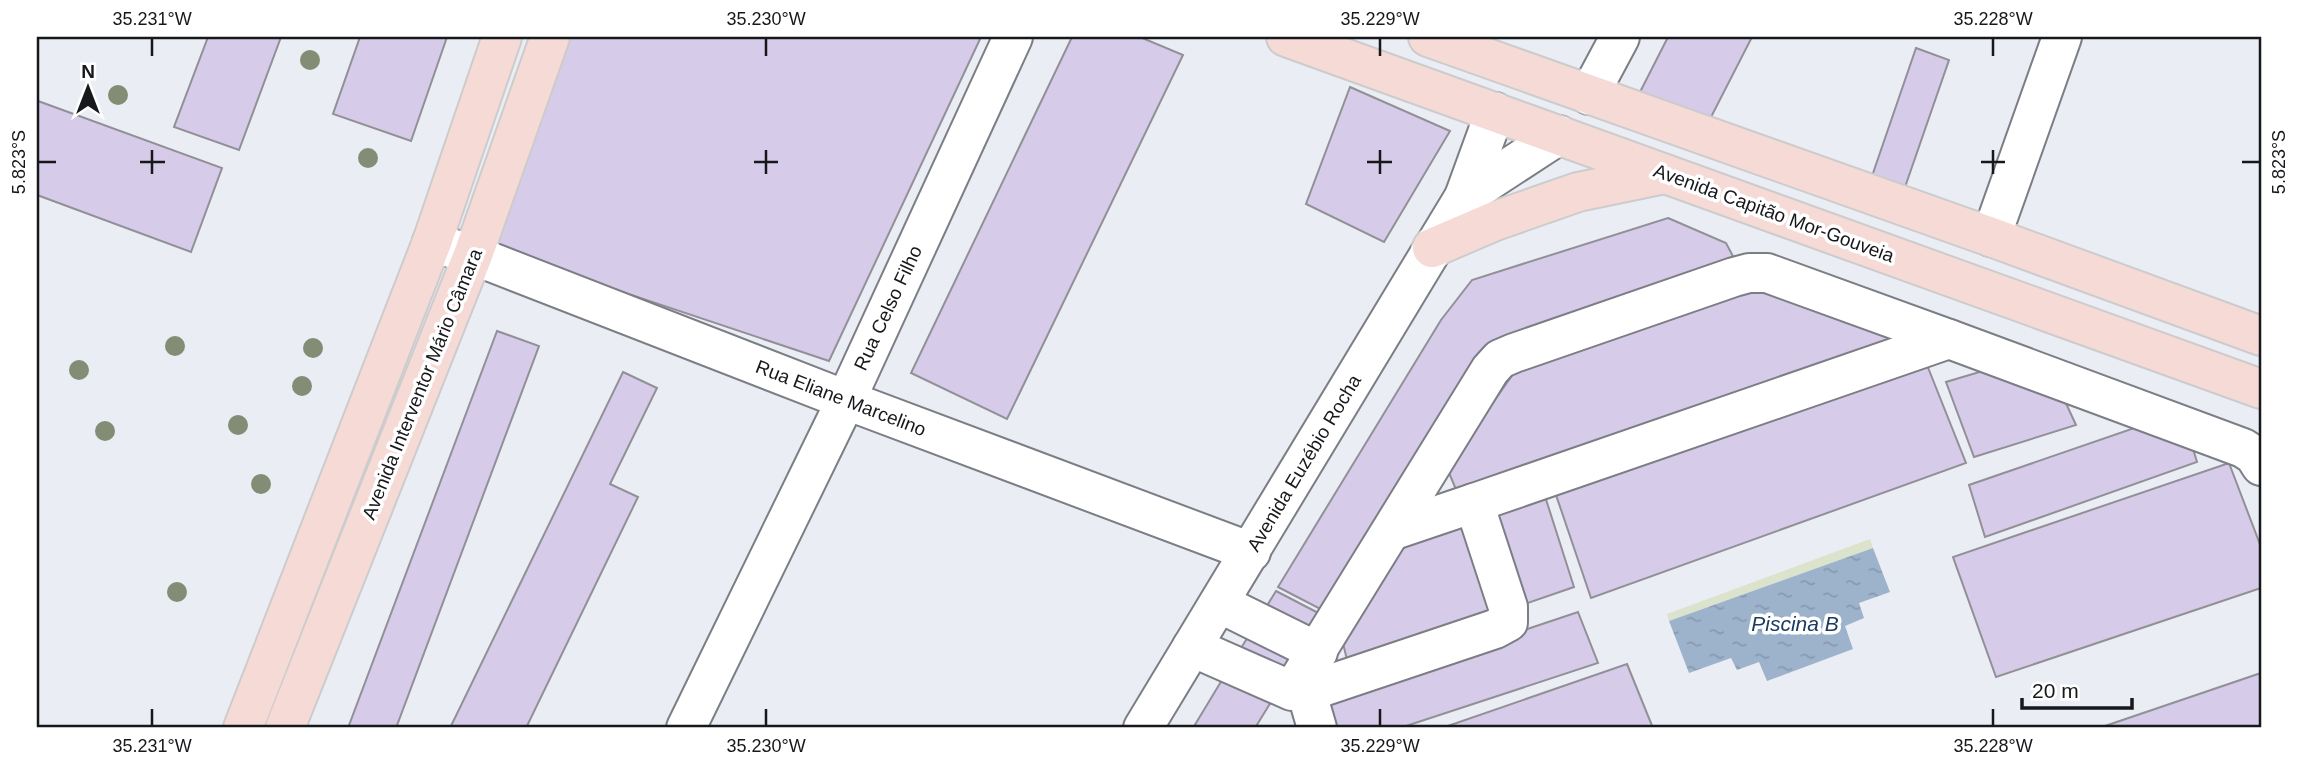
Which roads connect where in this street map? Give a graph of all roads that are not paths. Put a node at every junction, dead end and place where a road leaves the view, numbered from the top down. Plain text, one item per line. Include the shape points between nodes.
1 (502, 37) edge
2 (550, 37) edge
3 (1013, 37) edge
4 (1286, 37) edge
5 (1428, 37) edge
6 (1620, 37) edge
7 (2062, 37) edge
8 (1589, 95) junction
9 (1496, 113) junction
10 (1559, 135) junction
11 (1665, 174) junction
12 (1464, 197) junction
13 (1991, 237) junction
14 (432, 242) junction
15 (1432, 248) junction
16 (473, 255) junction
17 (2261, 336) edge
18 (1949, 338) junction
19 (2261, 389) edge
20 (846, 400) junction
21 (2261, 466) edge
22 (1474, 503) junction
23 (1394, 530) junction
24 (1251, 552) junction
25 (1219, 603) junction
26 (1192, 647) junction
27 (1313, 671) junction
28 (243, 728) edge
29 (285, 728) edge
30 (686, 728) edge
31 (1143, 728) edge
32 (1317, 728) edge

1 - 14 main road
2 - 16 main road, Avenida Interventor Mário Câmara
3 - 20 street, Rua Celso Filho
4 - 9 main road, Avenida Capitão Mor-Gouveia
5 - 8 main road
6 - 8 street
7 - 13 street
8 - 13 main road
9 - 10 main road, Avenida Capitão Mor-Gouveia
9 - 12 street, Avenida Euzébio Rocha
10 - 11 main road, Avenida Capitão Mor-Gouveia
10 - 12 street, Avenida Euzébio Rocha
11 - 15 main road via 1578,192
11 - 19 main road, Avenida Capitão Mor-Gouveia
12 - 15 street, Avenida Euzébio Rocha
13 - 17 main road
14 - 16 street, Rua Eliane Marcelino
14 - 28 main road
15 - 24 street, Avenida Euzébio Rocha
16 - 20 street, Rua Eliane Marcelino
16 - 29 main road, Avenida Interventor Mário Câmara
18 - 21 street via 2224,440 2254,455
18 - 22 street
18 - 23 street via 1758,272 1527,348 1500,359 1490,370
20 - 24 street, Rua Eliane Marcelino
20 - 30 street, Rua Celso Filho
22 - 23 street
22 - 27 street via 1508,607 1505,625
23 - 27 street
24 - 25 street, Avenida Euzébio Rocha
25 - 26 street, Avenida Euzébio Rocha
25 - 27 street
26 - 27 street via 1292,691
26 - 31 street, Avenida Euzébio Rocha
27 - 32 street via 1310,704

